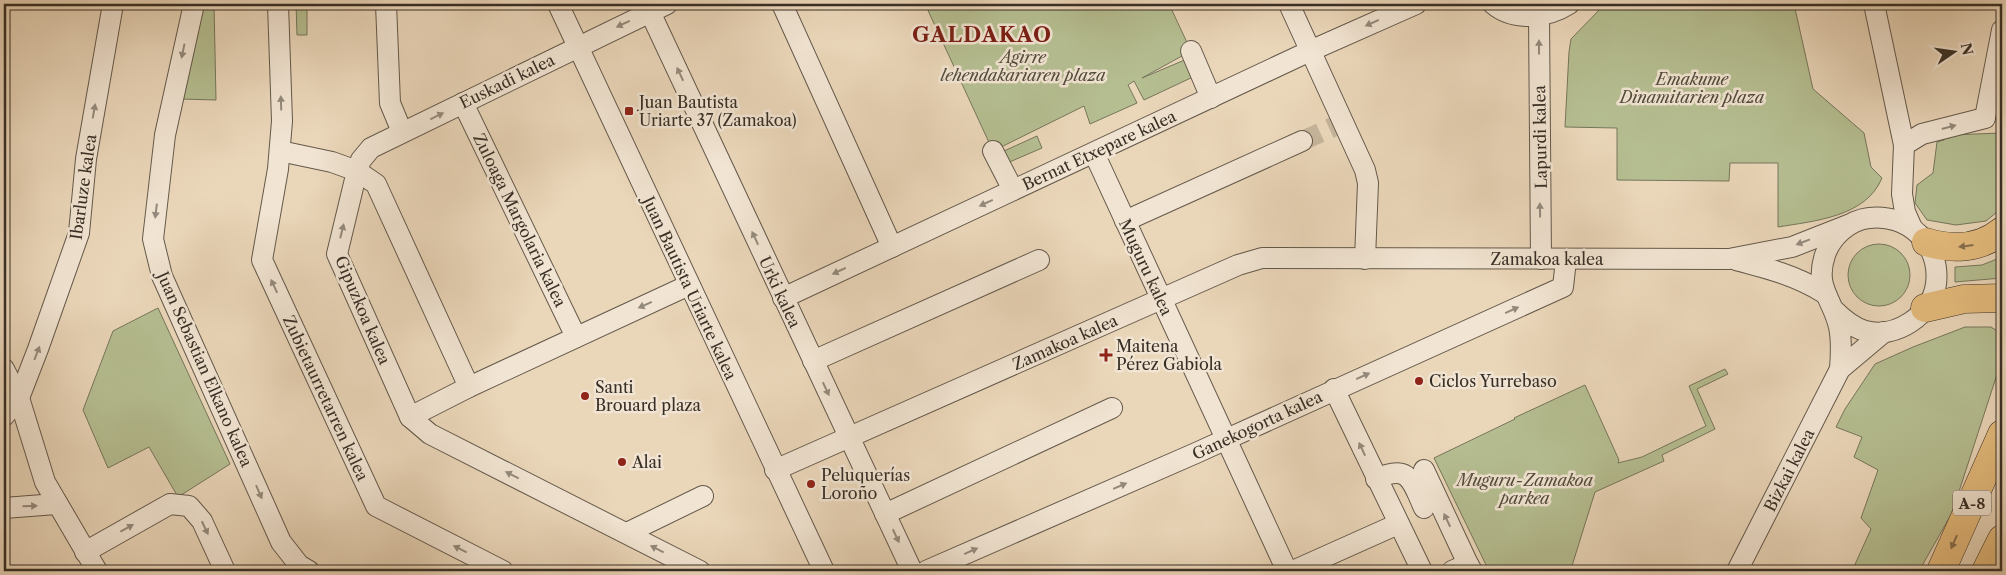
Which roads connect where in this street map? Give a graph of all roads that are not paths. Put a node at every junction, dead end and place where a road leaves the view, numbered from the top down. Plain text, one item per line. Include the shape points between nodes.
1 (113, 4) edge
2 (194, 4) edge
3 (278, 4) edge
4 (386, 4) edge
5 (558, 4) edge
6 (782, 4) edge
7 (1289, 4) edge
8 (1416, 4) edge
9 (1493, 4) edge
10 (1569, 4) edge
11 (1874, 4) edge
12 (659, 8) edge
13 (1538, 16) junction
14 (2002, 30) edge
15 (577, 46) junction
16 (1191, 51) dead end
17 (1310, 51) junction
18 (1210, 98) junction
19 (463, 103) junction
20 (402, 132) junction
21 (1302, 141) tunnel mouth
22 (1904, 145) junction
23 (280, 151) junction
24 (993, 151) dead end
25 (1094, 154) junction
26 (357, 171) junction
27 (1902, 171) junction
28 (1013, 190) junction
29 (1874, 217) junction
30 (1125, 221) junction
31 (1848, 225) junction
32 (2002, 231) edge
33 (1919, 235) junction
34 (892, 247) junction
35 (1365, 259) junction
36 (1541, 259) junction
37 (1729, 259) junction
38 (1039, 260) dead end
39 (1566, 260) junction
40 (689, 285) junction
41 (783, 298) junction
42 (2002, 298) edge
43 (1162, 300) junction
44 (1829, 302) junction
45 (1925, 308) junction
46 (1884, 332) junction
47 (576, 337) junction
48 (813, 361) junction
49 (4, 369) edge
50 (1840, 369) junction
51 (469, 387) junction
52 (1334, 389) junction
53 (19, 398) junction
54 (1112, 408) dead end
55 (4, 416) edge
56 (410, 417) junction
57 (2002, 434) edge
58 (849, 438) junction
59 (1226, 440) junction
60 (775, 470) junction
61 (1424, 470) dead end
62 (1376, 479) junction
63 (703, 496) dead end
64 (56, 504) junction
65 (4, 508) edge
66 (1424, 508) dead end
67 (885, 514) junction
68 (1398, 524) junction
69 (627, 534) junction
70 (2002, 539) edge
71 (85, 552) junction
72 (1464, 569) edge
73 (97, 571) edge
74 (225, 571) edge
75 (309, 571) edge
76 (503, 571) edge
77 (700, 571) edge
78 (824, 571) edge
79 (912, 571) edge
80 (926, 571) edge
81 (1287, 571) edge
82 (1293, 571) edge
83 (1422, 571) edge
84 (1737, 571) edge
85 (1942, 571) edge
86 (1986, 571) edge

53 -> 1 street, Ibarluze kalea via 79,233 86,159
2 -> 75 street, Juan Sebastian Elkano kalea via 165,135 153,240 162,276 281,542
23 -> 3 street, Zubietaurretarren kalea
4 - 20 street via 390,103
5 - 15 street, Juan Bautista Uriarte kalea
6 - 34 street
7 - 17 street
8 -> 17 street, Bernat Etxepare kalea
9 - 13 street via 1517,15
10 - 13 street
11 - 22 street, Bizkai kalea
12 -> 15 street, Euskadi kalea
41 -> 12 street, Urki kalea
36 -> 13 street, Lapurdi kalea
22 -> 14 street via 1922,134 1985,118
15 - 19 street, Euskadi kalea
15 - 40 street, Juan Bautista Uriarte kalea
16 - 18 street
17 - 18 street, Bernat Etxepare kalea
17 - 35 street via 1344,122 1368,183
18 - 25 street, Bernat Etxepare kalea
20 -> 19 street, Euskadi kalea
19 - 47 street, Zuloaga Margolaria kalea
20 - 26 street, Euskadi kalea via 371,148
21 - 30 street
22 - 27 street, Bizkai kalea
23 - 26 street
76 -> 23 street, Zubietaurretarren kalea via 376,506 262,260
24 - 28 street
25 - 28 street, Bernat Etxepare kalea
25 - 30 street, Muguru kalea
26 - 51 street via 376,184
56 -> 26 street, Gipuzkoa kalea via 337,254
27 - 29 street, Bizkai kalea via 1890,201
27 - 33 street, Bizkai kalea via 1905,212
28 -> 34 street, Bernat Etxepare kalea
29 - 31 street, Bizkai kalea
29 - 33 street, Bizkai kalea via 1904,222
30 - 43 street, Muguru kalea
31 -> 37 street, Zamakoa kalea via 1792,247
31 - 44 street, Bizkai kalea via 1834,238 1825,255 1821,274
32 -> 33 highway via 1978,245 1958,247 1941,247
33 - 45 street, Bizkai kalea via 1930,248 1936,266 1936,285
34 -> 41 street, Bernat Etxepare kalea
35 - 36 street, Zamakoa kalea
35 - 43 street, Zamakoa kalea via 1262,258
36 - 39 street, Zamakoa kalea
37 - 39 street, Zamakoa kalea
37 - 44 street, Zamakoa kalea via 1811,284
38 - 48 street
52 -> 39 street, Ganekogorta kalea via 1563,287
40 -> 47 street
40 - 60 street, Juan Bautista Uriarte kalea
41 - 48 street, Urki kalea
42 - 45 highway via 1964,299
43 - 58 street, Zamakoa kalea
43 - 59 street, Muguru kalea
44 - 46 street, Bizkai kalea via 1848,323 1866,331
44 - 50 street, Bizkai kalea via 1839,328
45 - 46 street, Bizkai kalea via 1902,327
46 - 50 street, Bizkai kalea
47 - 51 street
48 -> 58 street, Urki kalea
49 - 53 street
50 - 84 street, Bizkai kalea
51 - 56 street
52 - 59 street, Ganekogorta kalea
62 -> 52 street
53 - 55 street, Ibarluze kalea
53 - 64 street via 45,482
54 - 67 street
69 -> 56 street, Gipuzkoa kalea via 430,434
57 -> 85 highway, A-8
58 - 60 street, Zamakoa kalea
58 - 67 street, Urki kalea
80 -> 59 street, Ganekogorta kalea
59 - 81 street, Muguru kalea
60 - 78 street, Juan Bautista Uriarte kalea
72 -> 61 street
62 - 66 street via 1389,473 1401,473 1410,478
62 - 68 street
63 - 69 street
65 -> 64 street
64 - 71 street
67 -> 79 street, Urki kalea
68 - 82 street
68 - 83 street
77 -> 69 street, Gipuzkoa kalea
70 - 86 highway
71 - 73 street
71 -> 74 street via 170,504 189,506 202,521

